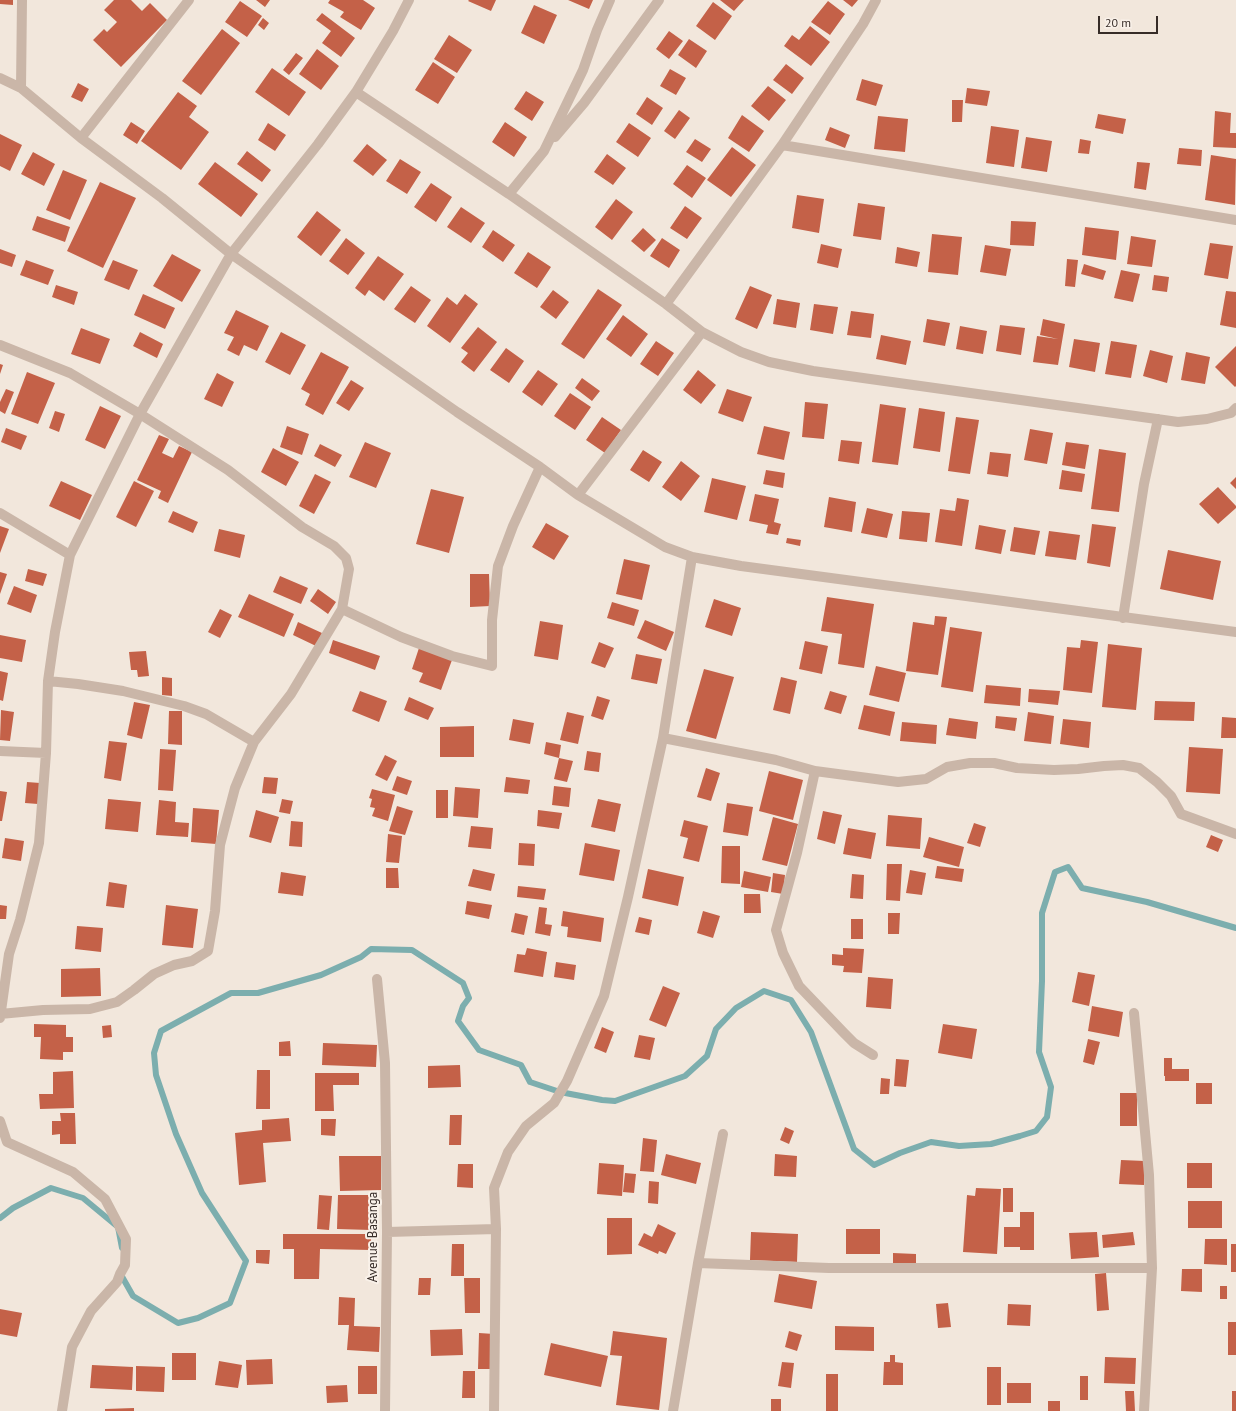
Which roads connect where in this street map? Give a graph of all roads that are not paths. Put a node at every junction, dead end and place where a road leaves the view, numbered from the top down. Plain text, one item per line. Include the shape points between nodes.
1 (22, 0) edge
2 (189, 0) edge
3 (409, 0) edge
4 (610, 0) edge
5 (659, 0) edge
6 (876, 0) edge
7 (0, 78) edge
8 (21, 88) junction
9 (356, 92) junction
10 (81, 138) junction
11 (782, 145) junction
12 (544, 151) junction
13 (509, 194) junction
14 (1236, 220) edge
15 (231, 254) junction
16 (666, 304) junction
17 (702, 332) junction
18 (0, 344) edge
19 (1236, 408) edge
20 (140, 414) junction
21 (1158, 419) junction
22 (540, 467) junction
23 (578, 495) junction
24 (0, 513) edge
25 (70, 555) junction
26 (692, 557) junction
27 (342, 609) junction
28 (1123, 618) junction
29 (1236, 632) edge
30 (48, 681) junction
31 (663, 738) junction
32 (254, 742) junction
33 (0, 751) edge
34 (46, 753) junction
35 (815, 771) junction
36 (1236, 834) edge
37 (377, 979) dead end
38 (1134, 1013) dead end
39 (0, 1014) edge
40 (0, 1018) edge
41 (872, 1054) dead end
42 (0, 1121) edge
43 (723, 1134) dead end
44 (496, 1229) junction
45 (387, 1232) junction
46 (698, 1263) junction
47 (1152, 1268) junction
48 (62, 1411) edge
49 (385, 1411) edge
50 (494, 1411) edge
51 (673, 1411) edge
52 (1144, 1411) edge

1 - 8 street
2 - 10 street
3 - 9 street
4 - 12 street via 571,98
5 - 12 street via 584,104
6 - 11 street via 863,24
7 - 8 street
8 - 10 street
9 - 13 street
9 - 15 street
10 - 15 street via 162,198
11 - 14 street
11 - 16 street
12 - 13 street
13 - 16 street
15 - 20 street
15 - 22 street
16 - 17 street
17 - 21 street via 741,352 769,362 814,371
17 - 23 street
18 - 20 street via 70,373
19 - 21 street via 1232,413 1207,419 1178,422
20 - 25 street
20 - 27 street via 228,470 302,527 334,546 346,558 348,569
21 - 28 street via 1144,484
22 - 23 street
22 - 27 street via 498,566 492,620 492,666 452,656 401,637
23 - 26 street via 665,547
24 - 25 street
25 - 30 street via 54,632
26 - 28 street via 741,566
26 - 31 street
27 - 32 street via 291,694
28 - 29 street
30 - 32 street via 123,691 184,706 206,714
30 - 34 street
31 - 35 street via 776,760
31 - 44 street via 604,996 567,1081 554,1103 526,1126 508,1152 494,1188
32 - 39 street via 235,788 220,845 215,911 208,951 192,960 154,974 116,1002 90,1009
33 - 34 street
34 - 39 street via 39,843 9,954
35 - 36 street via 898,782 926,779 947,767 970,763 1054,770 1123,765 1139,768 1157,782 1171,796 1181,814
35 - 41 street via 797,853 776,930 783,953 799,986 854,1043
37 - 45 street, Avenue Basanga via 385,1064
38 - 47 street via 1150,1175
39 - 40 street
42 - 48 street via 7,1142 72,1172 105,1199 126,1240 125,1265 116,1282 91,1311 72,1347
43 - 46 street
44 - 45 street
44 - 50 street
45 - 49 street, Avenue Basanga
46 - 47 street via 837,1268
46 - 51 street
47 - 52 street

